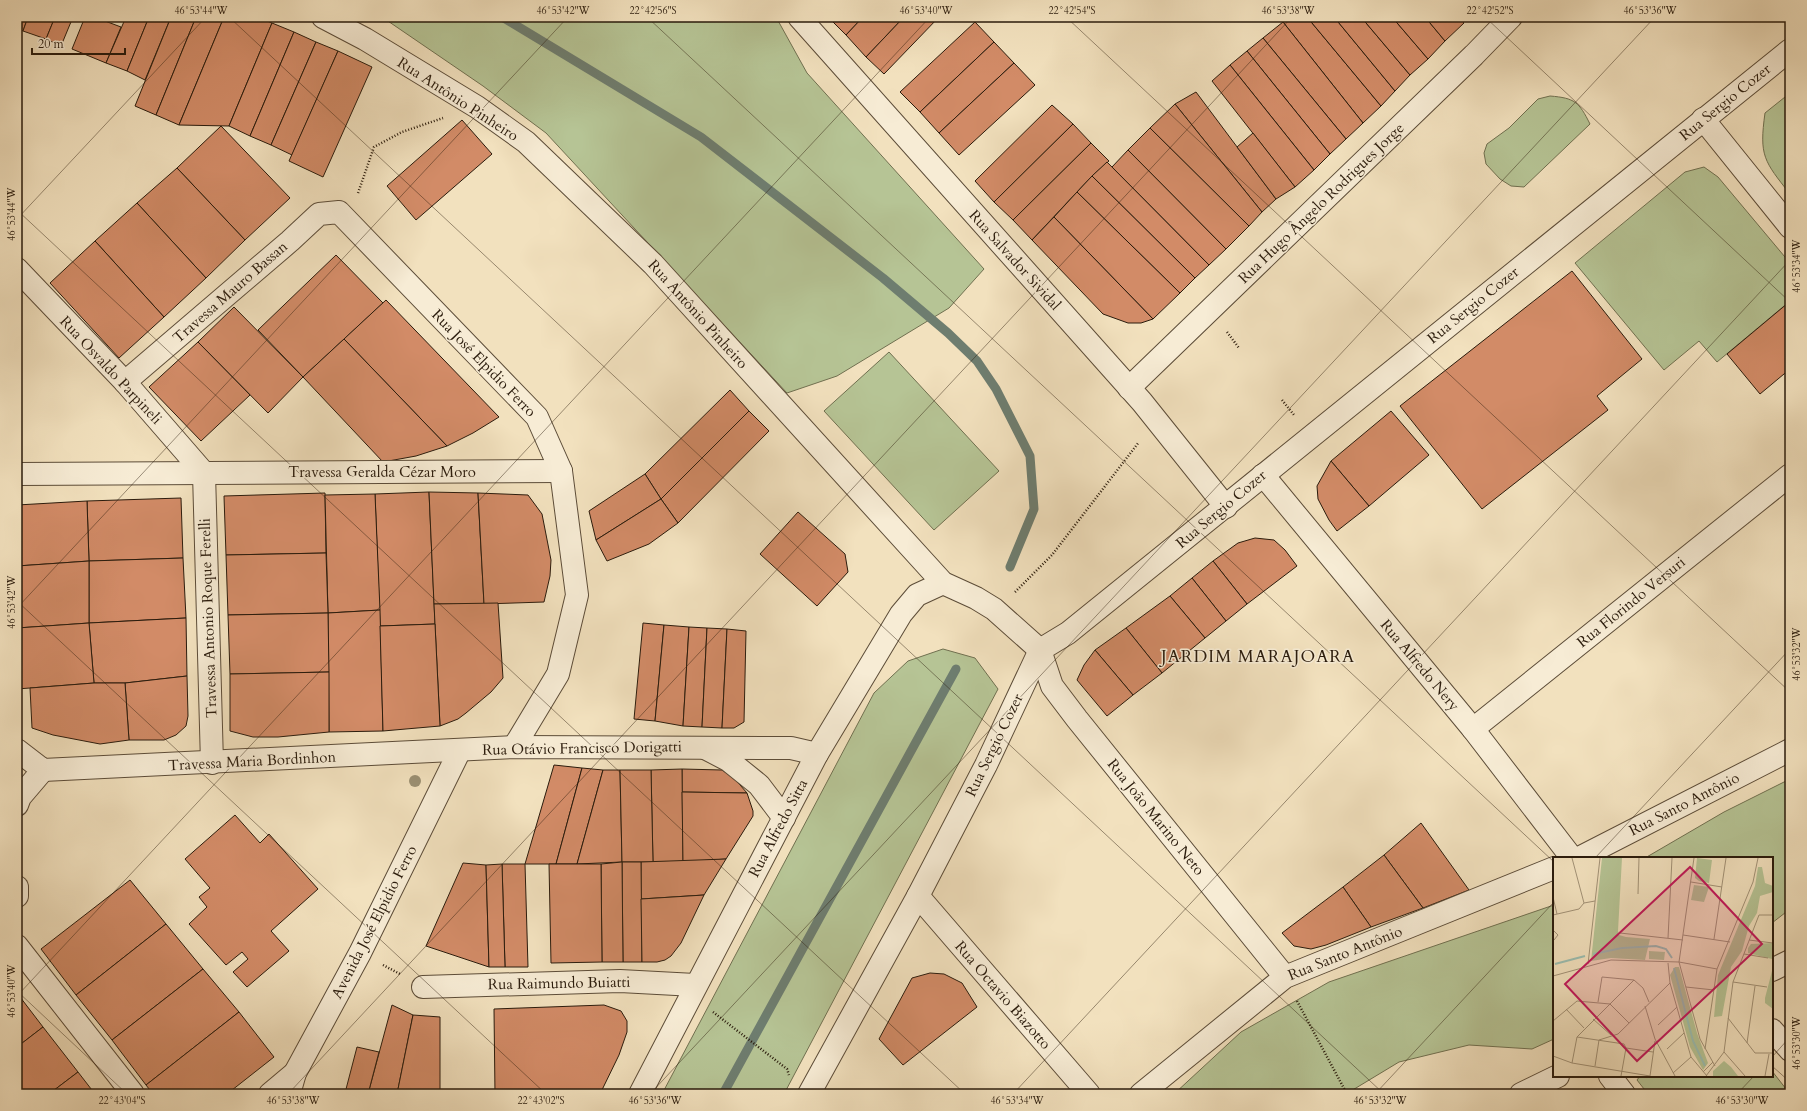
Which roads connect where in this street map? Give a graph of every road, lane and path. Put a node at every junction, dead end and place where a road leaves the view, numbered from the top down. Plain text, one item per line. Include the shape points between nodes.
1 (322, 17) edge
2 (799, 17) edge
3 (1511, 17) edge
4 (1790, 50) edge
5 (477, 107) junction
6 (1703, 119) junction
7 (343, 216) junction
8 (1790, 227) edge
9 (17, 269) edge
10 (125, 382) junction
11 (1129, 388) junction
12 (1156, 419) junction
13 (561, 472) junction
14 (204, 473) junction
15 (17, 474) edge
16 (1263, 475) junction
17 (1790, 475) edge
18 (1226, 507) junction
19 (943, 583) junction
20 (997, 612) junction
21 (1040, 650) junction
22 (1473, 729) junction
23 (514, 747) junction
24 (704, 747) junction
25 (17, 750) edge
26 (460, 750) junction
27 (1790, 750) edge
28 (817, 754) junction
29 (212, 763) junction
30 (43, 770) junction
31 (17, 805) edge
32 (784, 818) junction
33 (1571, 857) edge
34 (1581, 857) edge
35 (1553, 868) edge
36 (17, 887) edge
37 (17, 896) edge
38 (918, 896) junction
39 (17, 946) edge
40 (360, 953) junction
41 (1790, 962) edge
42 (1773, 970) edge
43 (1285, 977) junction
44 (423, 987) joint
45 (693, 990) junction
46 (1309, 1024) dead end
47 (1773, 1031) edge
48 (1790, 1050) edge
49 (787, 1069) dead end
50 (295, 1073) junction
51 (1556, 1077) edge
52 (1611, 1077) edge
53 (133, 1094) edge
54 (270, 1094) edge
55 (289, 1094) edge
56 (640, 1094) edge
57 (809, 1094) edge
58 (1089, 1094) edge
59 (1141, 1094) edge
60 (1347, 1094) edge
61 (1521, 1094) edge
62 (1624, 1094) edge

1 - 5 street, Rua Antônio Pinheiro via 365,39
2 - 11 street, Rua Salvador Sividal
3 - 11 street, Rua Hugo Ângelo Rodrigues Jorge via 1474,56
4 - 6 street, Rua Sergio Cozer
5 - 7 path via 402,132 374,148
5 - 19 street, Rua Antônio Pinheiro via 526,142 653,264
6 - 8 street
6 - 16 street, Rua Sergio Cozer
7 - 10 street, Travessa Mauro Bassan via 319,214
7 - 13 street, Rua José Elpidio Ferro via 536,417
9 - 10 street, Rua Osvaldo Parpineli
10 - 14 street, Rua Osvaldo Parpineli
11 - 12 street, Rua Salvador Sividal
12 - 18 street, Rua Salvador Sividal
12 - 20 path via 1052,555
13 - 14 street, Travessa Geralda Cézar Moro
13 - 23 street, Rua José Elpidio Ferro via 577,595 558,674
14 - 15 street, Travessa Geralda Cézar Moro
14 - 29 street, Travessa Antonio Roque Ferelli
16 - 18 street, Rua Sergio Cozer
16 - 22 street, Rua Alfredo Nery
17 - 22 street, Rua Florindo Versuri
18 - 21 street, Rua Sergio Cozer via 1068,633
19 - 20 street, Rua Antônio Pinheiro via 976,598
19 - 28 street, Rua Alfredo Sitta via 918,595 901,614
20 - 21 street, Rua Antônio Pinheiro
21 - 38 street, Rua Sergio Cozer via 986,765
21 - 43 street, Rua João Marino Neto via 1056,692
22 - 33 street, Rua Alfredo Nery
23 - 24 street, Rua Otávio Francisco Dorigatti
23 - 26 street, Rua Otávio Francisco Dorigatti
24 - 28 street, Rua Otávio Francisco Dorigatti via 791,748
24 - 32 street, Rua Otávio Francisco Dorigatti via 728,760 759,784
25 - 30 street
26 - 29 street, Travessa Maria Bordinhon
26 - 40 street, Avenida José Elpidio Ferro
27 - 34 street, Rua Santo Antônio
28 - 32 street, Rua Alfredo Sitta
29 - 30 street, Travessa Maria Bordinhon
30 - 31 street via 20,797
32 - 45 street, Rua Alfredo Sitta
35 - 43 street, Rua Santo Antônio
36 - 37 street
38 - 57 street, Rua Sergio Cozer
38 - 58 street, Rua Octavio Biazotto
39 - 53 street
40 - 44 path
40 - 50 street, Avenida José Elpidio Ferro
41 - 42 street
43 - 59 street, Rua Santo Antônio
44 - 45 street, Rua Raimundo Buiatti via 620,981
45 - 49 path
45 - 56 street, Rua Alfredo Sitta
46 - 60 path
47 - 48 street
50 - 54 street
50 - 55 street, Avenida José Elpidio Ferro
51 - 61 street
52 - 62 street

